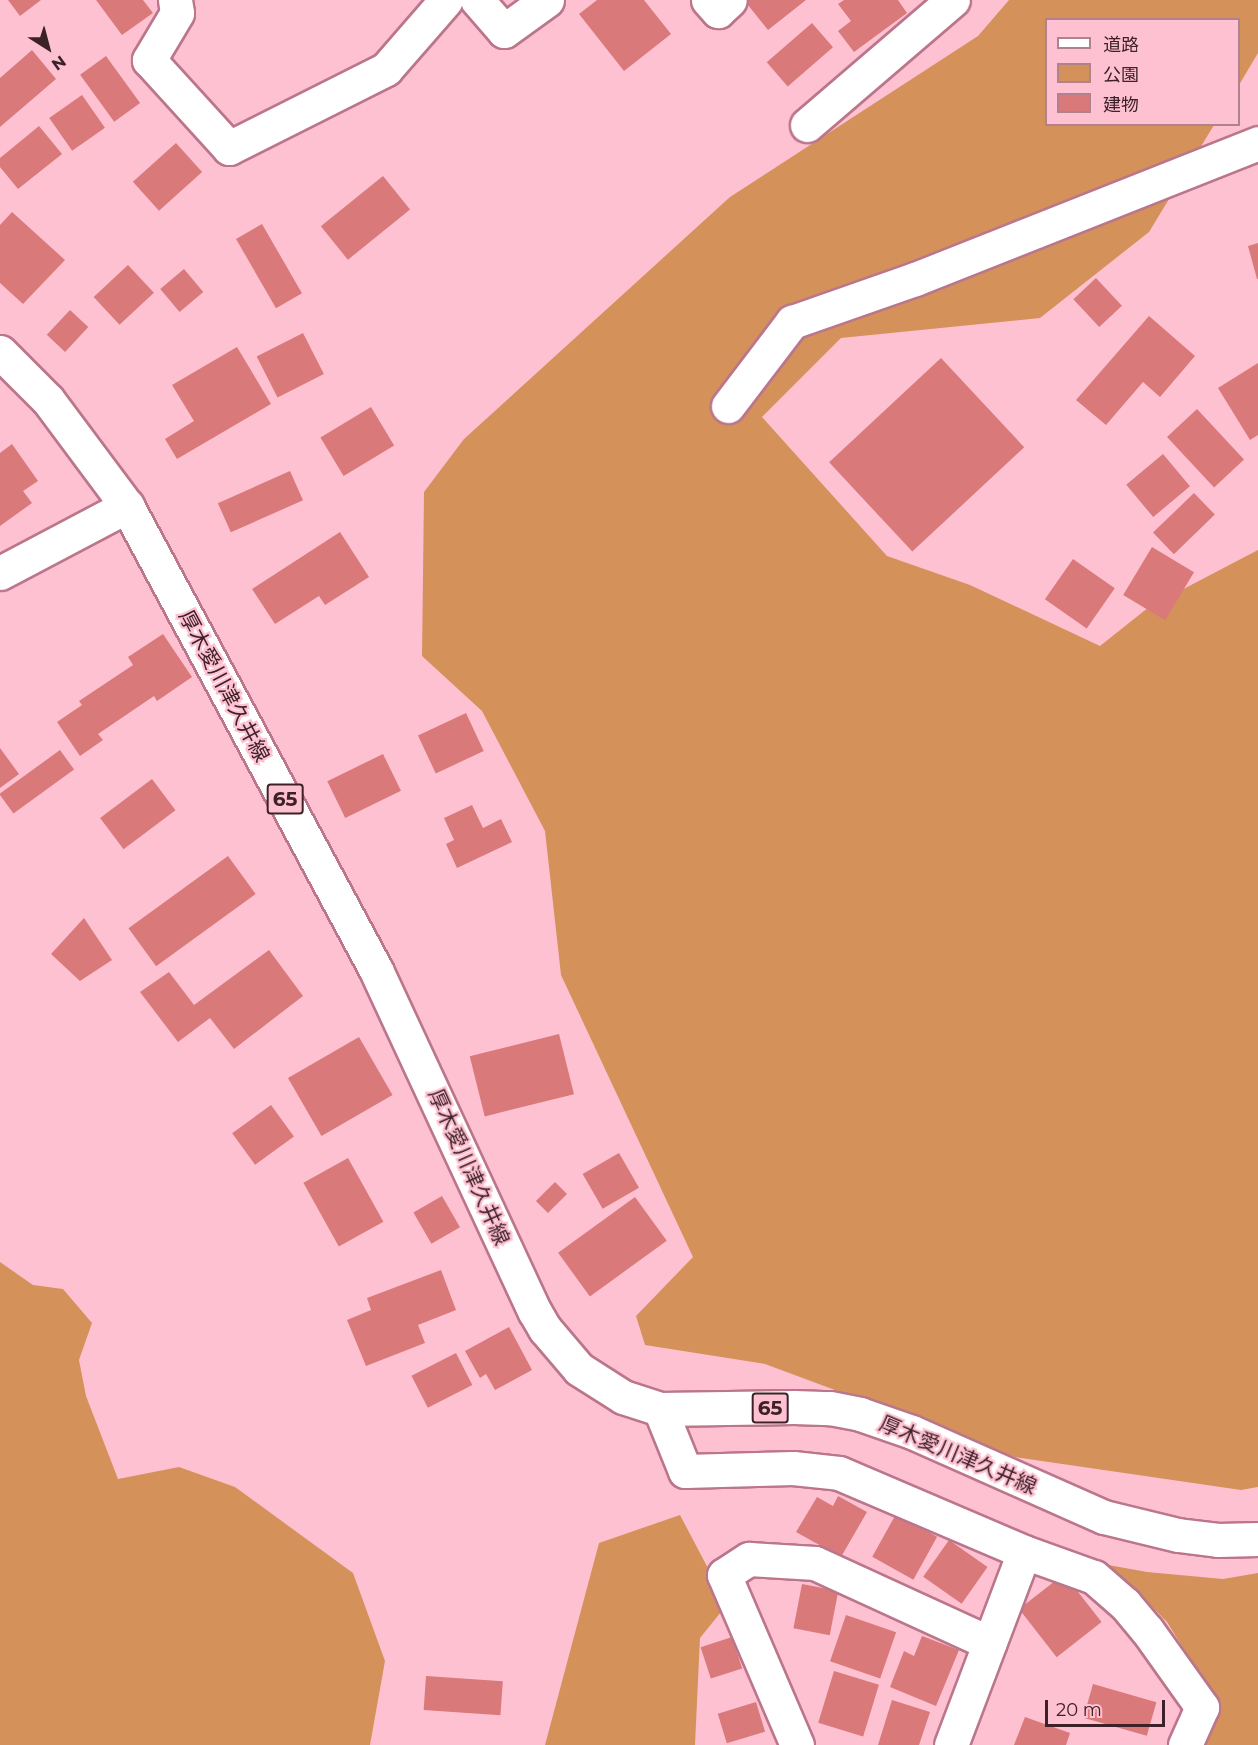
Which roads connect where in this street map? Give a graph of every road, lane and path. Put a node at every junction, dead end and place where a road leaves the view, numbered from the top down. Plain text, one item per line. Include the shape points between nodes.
1 (176, 0) edge
2 (446, 0) edge
3 (477, 0) edge
4 (547, 0) edge
5 (708, 0) edge
6 (730, 0) edge
7 (953, 0) edge
8 (807, 125) dead end
9 (1258, 143) edge
10 (0, 352) edge
11 (728, 406) dead end
12 (127, 506) junction
13 (0, 573) edge
14 (660, 1409) junction
15 (1258, 1539) edge
16 (1024, 1552) junction
17 (990, 1643) junction
18 (796, 1745) edge
19 (951, 1745) edge
20 (1185, 1745) edge

1 - 2 street via 177,13 149,60 229,148 386,69
3 - 4 street via 504,31
5 - 6 street via 718,10
7 - 8 street
9 - 11 street via 915,279 792,322
10 - 12 street, 厚木愛川津久井線 / 65 via 48,400
12 - 13 street
12 - 14 street, 厚木愛川津久井線 / 65 via 376,970 545,1329 571,1361 594,1380 622,1397
14 - 15 street, 厚木愛川津久井線 / 65 via 794,1407 860,1414 912,1432 1104,1517 1178,1535
14 - 16 street via 685,1471 793,1468 839,1473
16 - 17 street
16 - 20 street via 1094,1577 1147,1630 1202,1707
17 - 18 street via 815,1563 749,1559 724,1575
17 - 19 street

